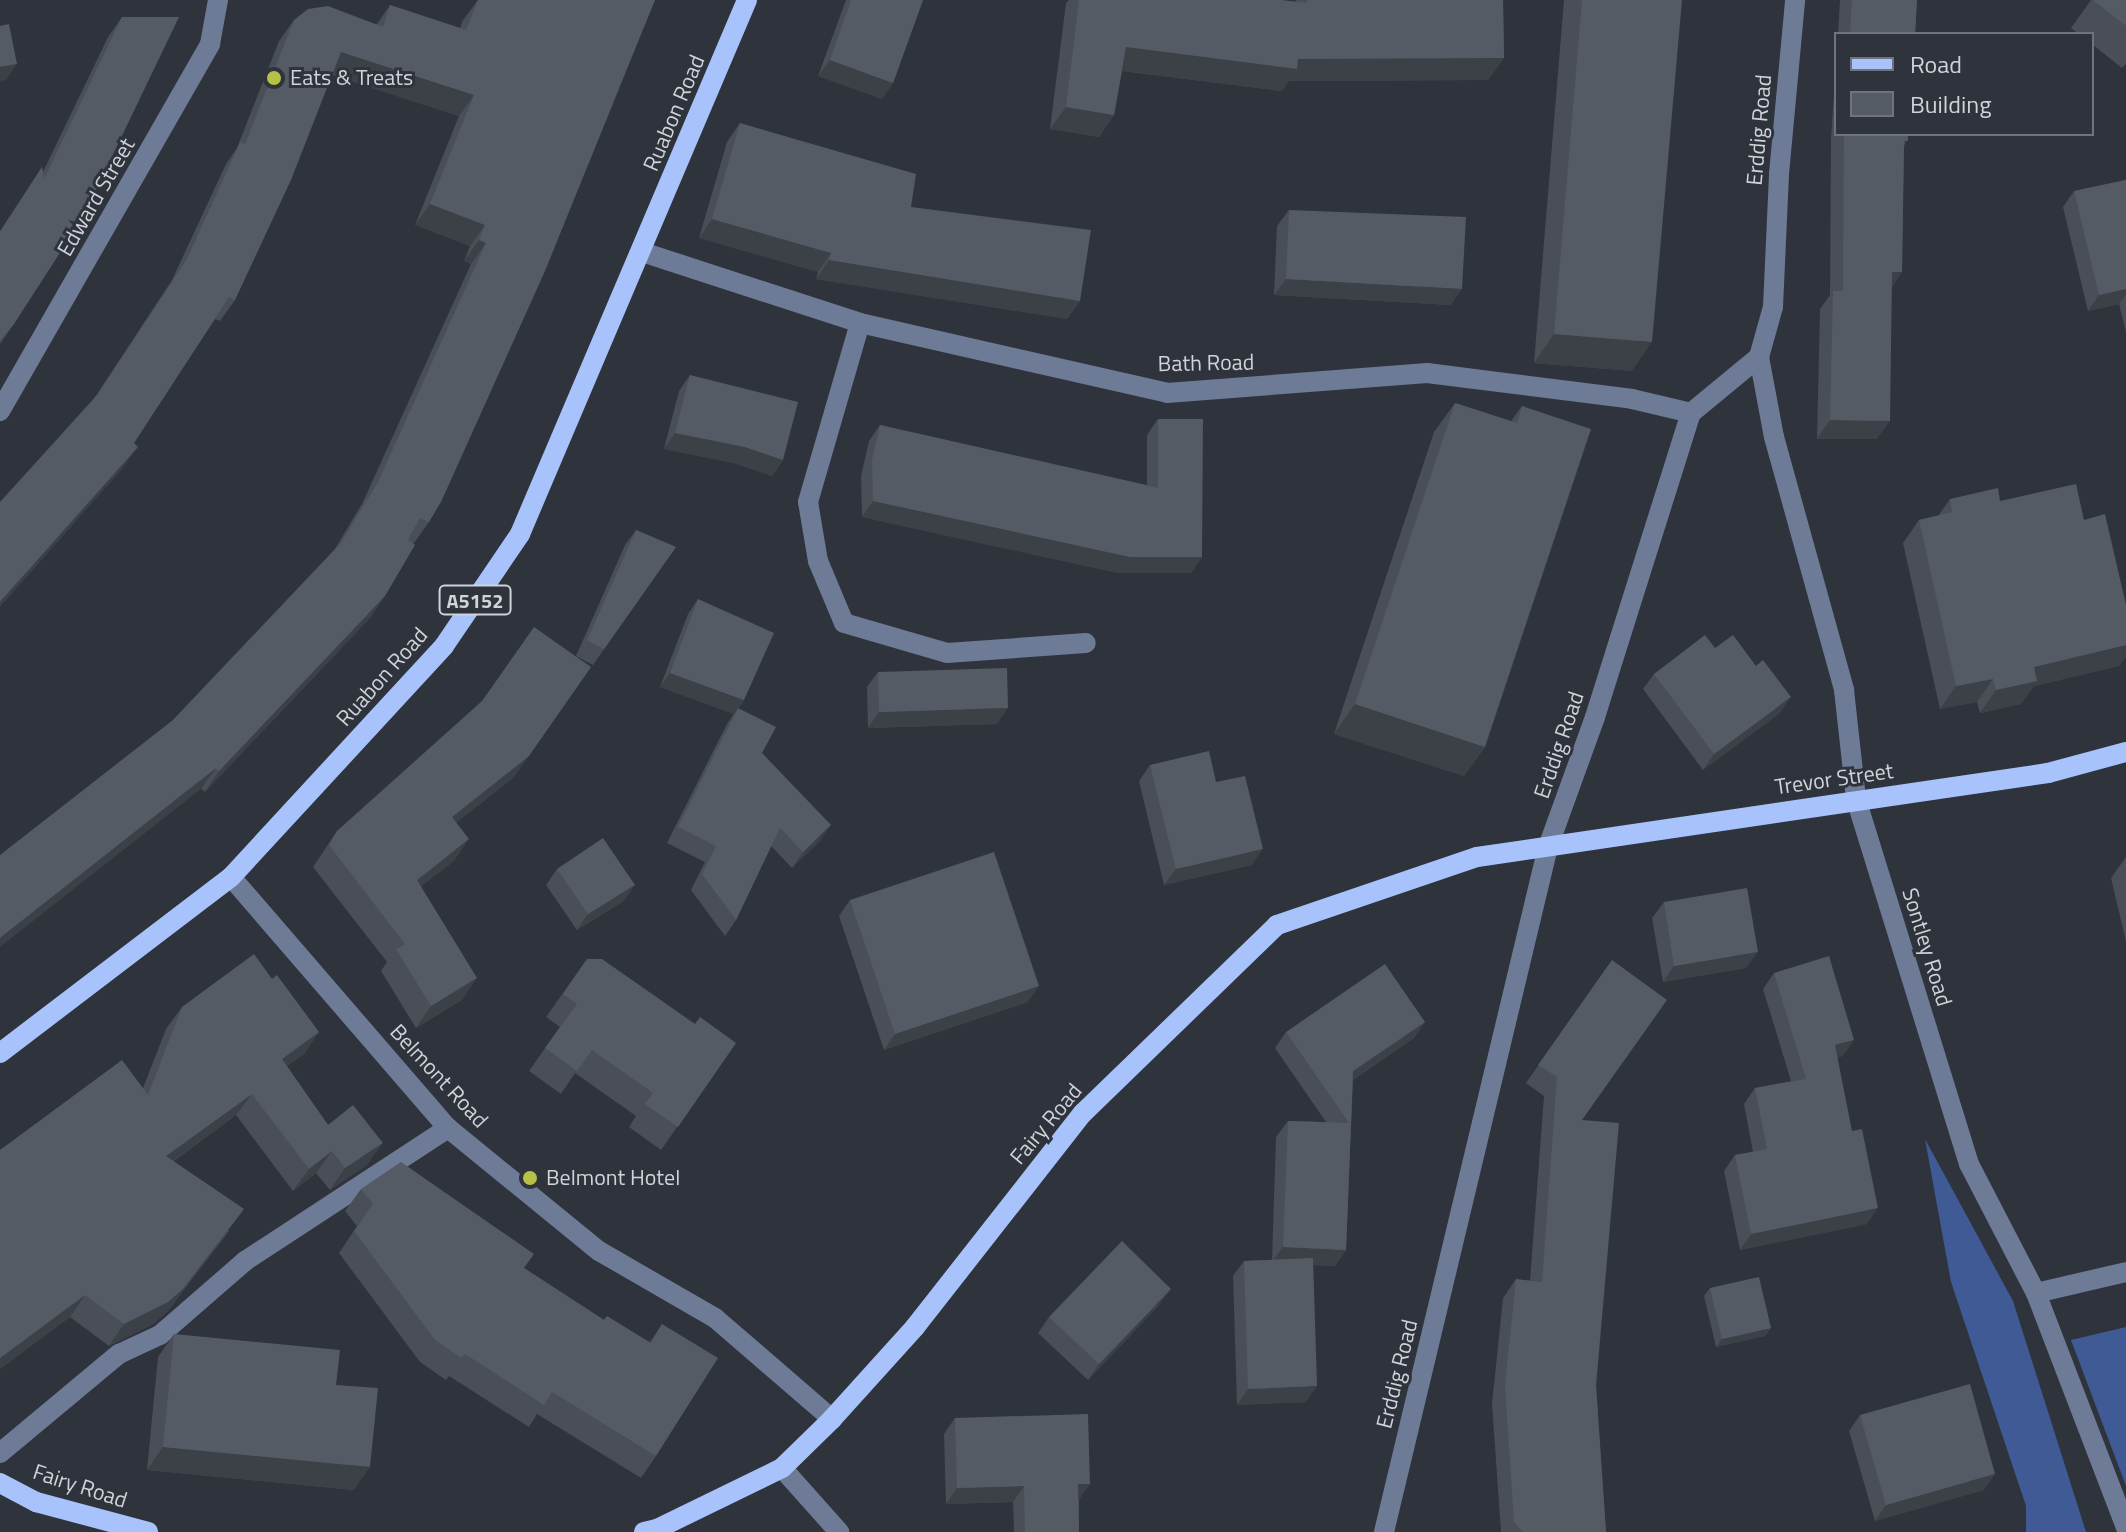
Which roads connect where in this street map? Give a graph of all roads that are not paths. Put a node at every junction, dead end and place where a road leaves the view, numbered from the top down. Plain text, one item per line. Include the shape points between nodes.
1 (218, 0) edge
2 (747, 0) edge
3 (1795, 0) edge
4 (642, 252) junction
5 (860, 323) junction
6 (1759, 357) junction
7 (0, 411) edge
8 (1691, 413) junction
9 (1086, 643) dead end
10 (2126, 752) edge
11 (1856, 799) junction
12 (1548, 847) junction
13 (231, 877) junction
14 (0, 1053) edge
15 (448, 1128) junction
16 (2126, 1272) edge
17 (2036, 1293) junction
18 (832, 1419) junction
19 (0, 1453) edge
20 (782, 1468) junction
21 (0, 1483) edge
22 (2126, 1528) edge
23 (148, 1532) edge
24 (644, 1532) edge
25 (839, 1532) edge
26 (1384, 1532) edge

1 - 7 street, Edward Street via 210,44
2 - 4 main road, Ruabon Road / A5152
3 - 6 street, Erddig Road via 1773,307
4 - 5 street, Bath Road
4 - 13 main road, Ruabon Road / A5152 via 520,534 444,646
5 - 8 street, Bath Road via 1167,393 1427,373 1632,399
5 - 9 street via 808,502 818,561 844,623 947,653
6 - 8 street
6 - 11 street, Sontley Road via 1774,437 1844,690
8 - 12 street, Erddig Road
10 - 11 main road, Trevor Street via 2048,773
11 - 12 main road, Trevor Street
11 - 17 street, Sontley Road via 1969,1164
12 - 18 main road, Fairy Road via 1477,857 1277,925 1083,1113 915,1327
12 - 26 street, Erddig Road
13 - 14 main road, Ruabon Road / A5152
13 - 15 street, Belmont Road
15 - 18 street, Belmont Road via 599,1251 715,1318
15 - 19 street via 245,1261 160,1335 119,1354
16 - 17 street
17 - 22 street, Sontley Road
18 - 20 main road, Fairy Road
20 - 24 main road, Fairy Road
20 - 25 street
21 - 23 main road, Fairy Road via 36,1502

